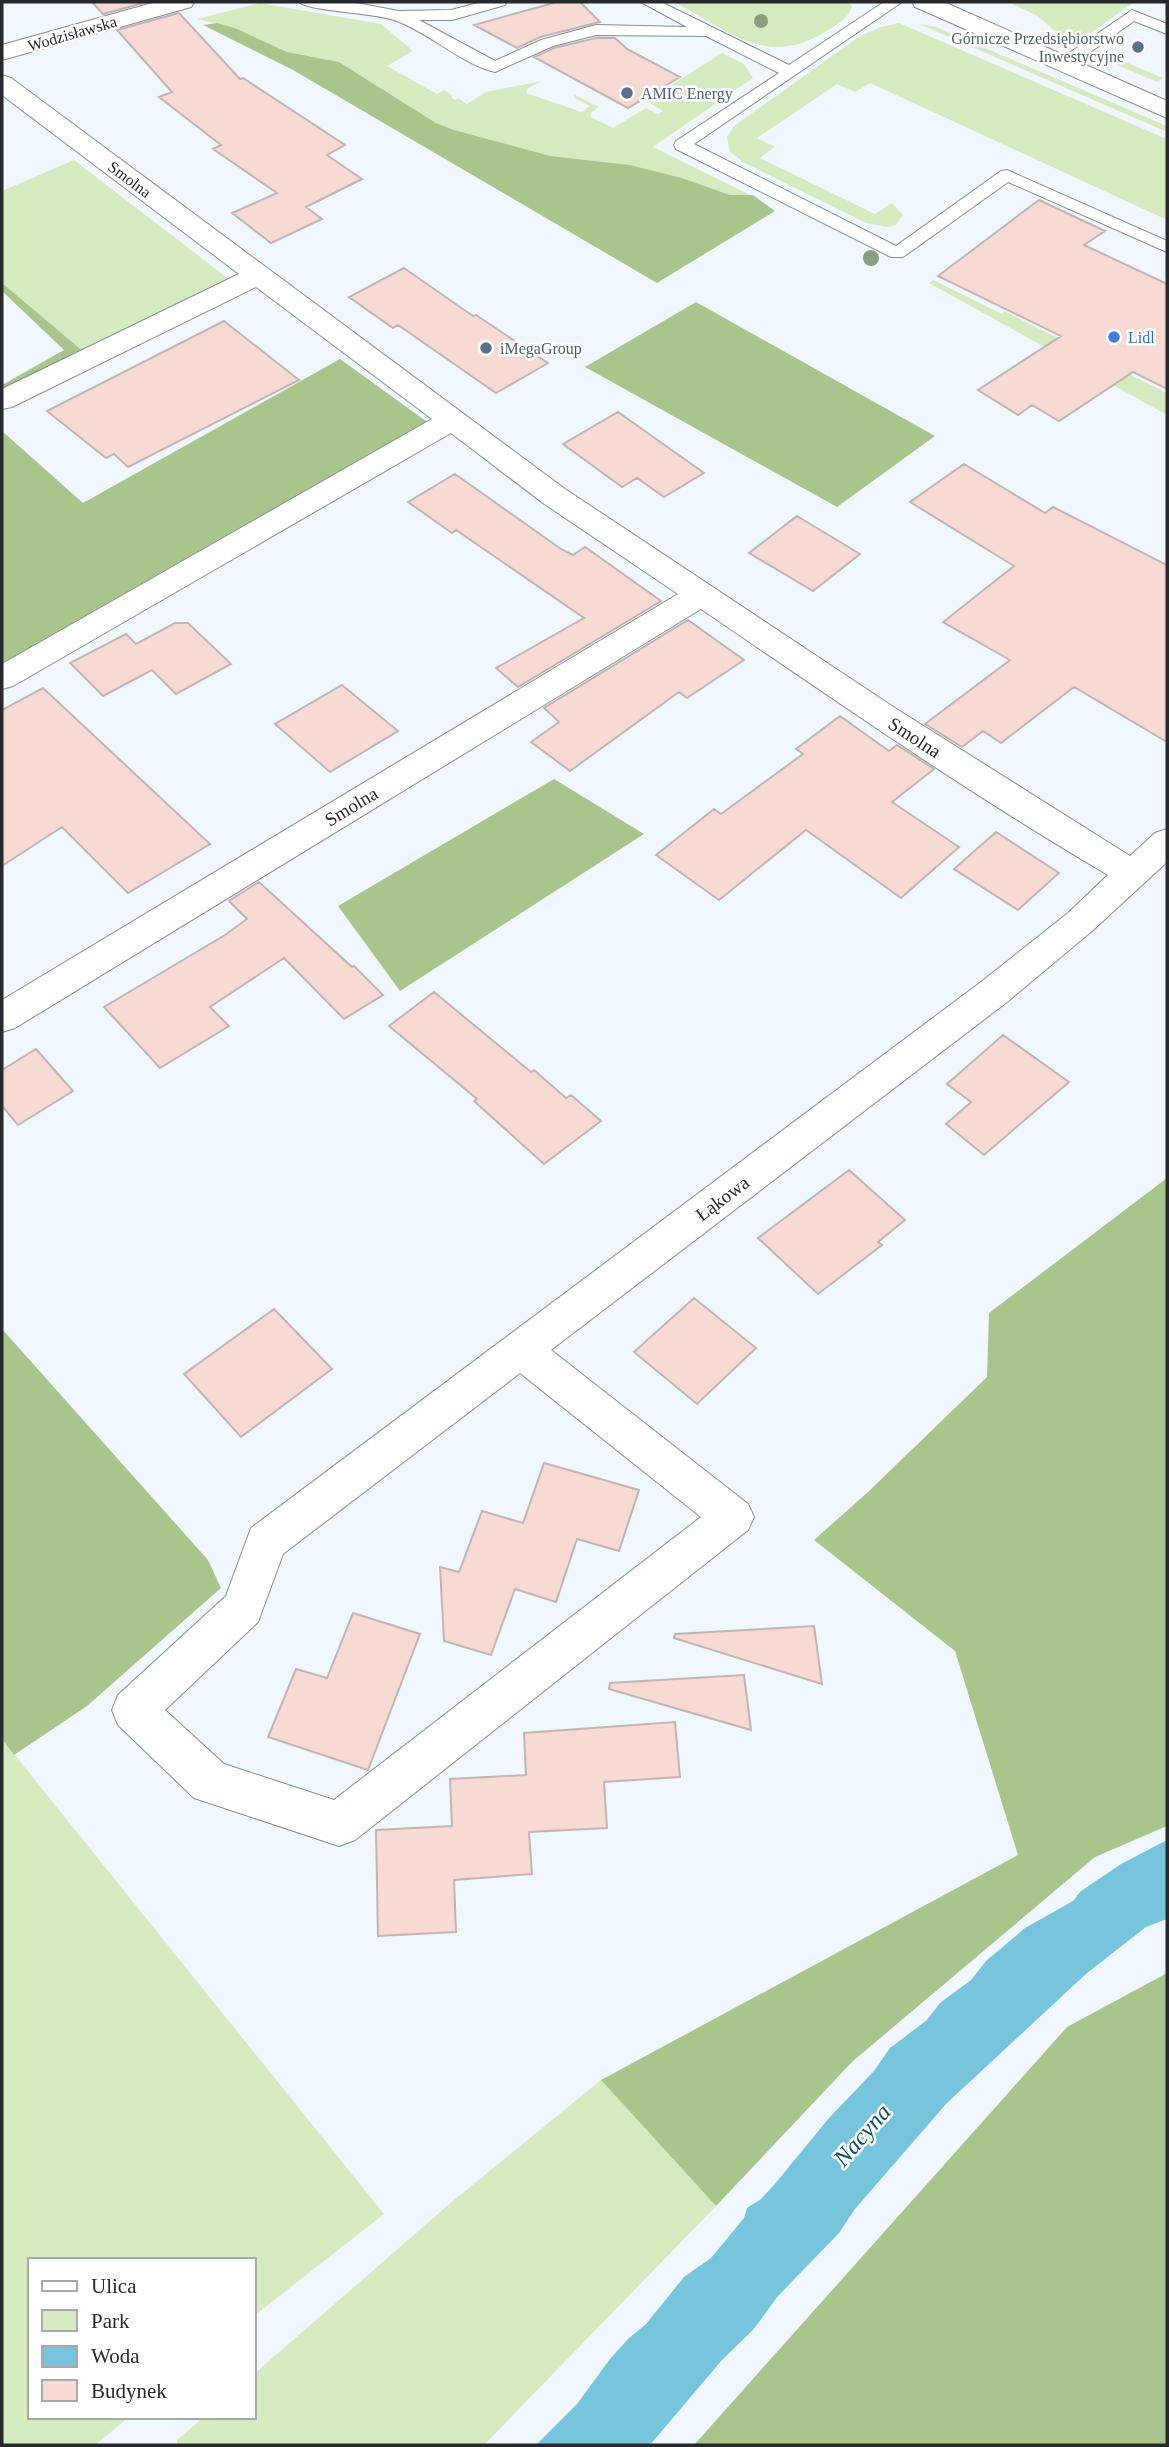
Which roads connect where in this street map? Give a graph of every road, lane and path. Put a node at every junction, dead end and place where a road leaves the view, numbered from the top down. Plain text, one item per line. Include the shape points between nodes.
1 (182, 2) edge
2 (307, 2) edge
3 (499, 2) edge
4 (649, 2) edge
5 (894, 2) edge
6 (924, 2) edge
7 (346, 4) edge
8 (399, 16) junction
9 (1167, 29) edge
10 (705, 32) junction
11 (3, 51) edge
12 (1062, 65) junction
13 (788, 71) junction
14 (2, 83) edge
15 (1166, 108) edge
16 (1167, 247) edge
17 (258, 275) junction
18 (2, 400) edge
19 (452, 420) junction
20 (699, 595) junction
21 (2, 678) edge
22 (1167, 842) edge
23 (1134, 874) junction
24 (2, 1017) edge
25 (521, 1350) junction

1 - 11 street, Wodzisławska
2 - 7 lane
3 - 8 lane via 452,15
4 - 10 lane
5 - 13 lane
6 - 12 street
7 - 8 lane
8 - 10 lane via 495,67 547,43 596,30
9 - 12 lane via 1132,15
10 - 13 lane
12 - 15 street
13 - 16 lane via 682,145 897,253 1007,175
14 - 17 street, Smolna
17 - 18 street
17 - 19 street, Smolna
19 - 20 street, Smolna
19 - 21 street
20 - 23 street, Smolna
20 - 24 street, Smolna
22 - 23 street, Łąkowa
23 - 25 street, Łąkowa via 994,992
25 - 25 street, Łąkowa via 733,1517 339,1824 210,1782 134,1710 243,1608 266,1542

